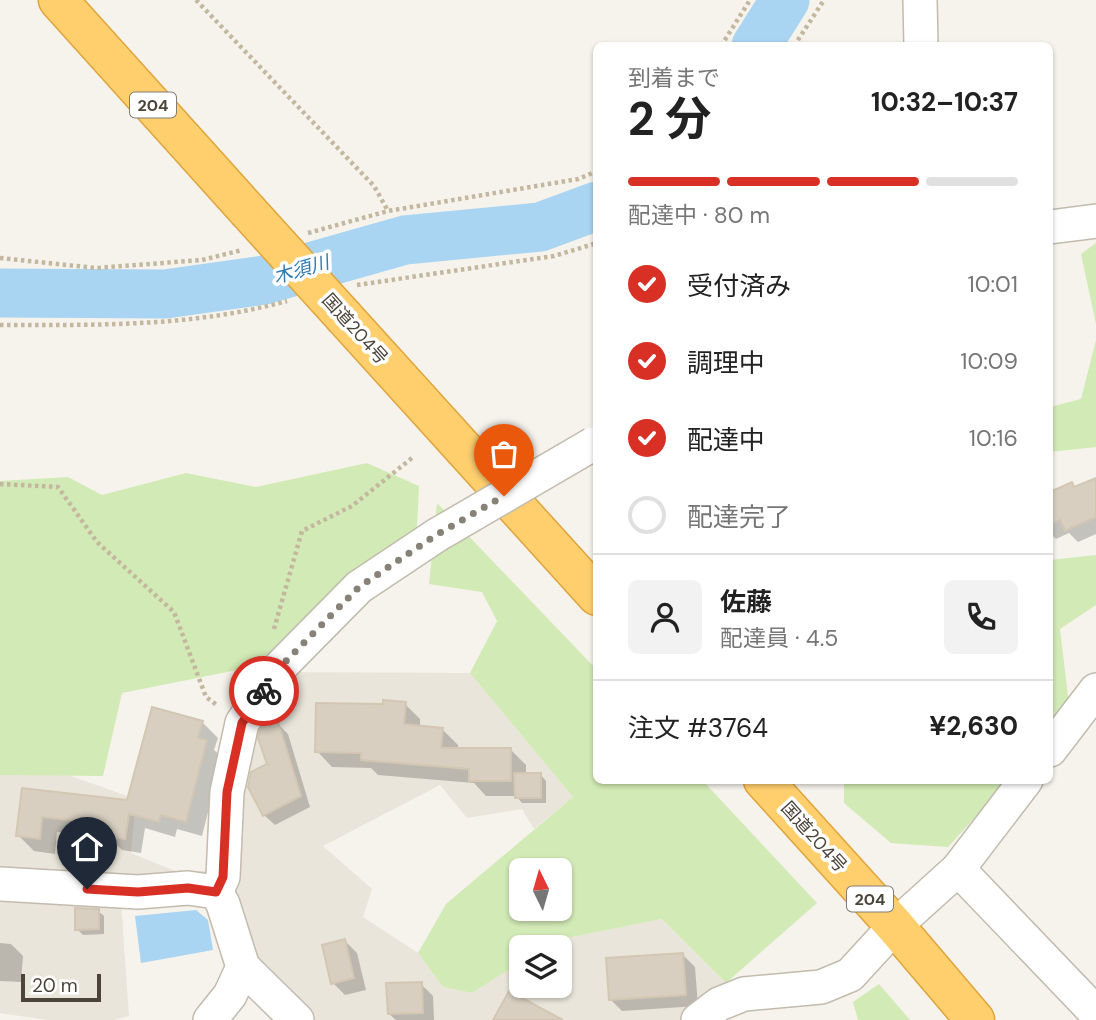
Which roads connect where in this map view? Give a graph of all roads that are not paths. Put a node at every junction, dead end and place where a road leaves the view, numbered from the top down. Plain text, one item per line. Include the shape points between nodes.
1 (58, 0) edge
2 (920, 0) edge
3 (921, 42) edge
4 (1096, 221) edge
5 (1053, 227) edge
6 (593, 444) edge
7 (593, 592) edge
8 (1096, 690) edge
9 (1053, 746) edge
10 (767, 784) edge
11 (1023, 784) edge
12 (958, 869) junction
13 (0, 884) edge
14 (216, 892) junction
15 (895, 926) junction
16 (243, 967) junction
17 (1096, 1013) edge
18 (210, 1020) edge
19 (297, 1020) edge
20 (698, 1020) edge
21 (975, 1020) edge

1 - 7 highway, 国道204号 / 204, bridge
2 - 3 street
4 - 5 street
6 - 14 street, bridge via 436,535 359,587 279,668 242,723 227,792 223,877
8 - 9 street
10 - 15 highway, 国道204号 / 204
11 - 12 street
12 - 15 street
12 - 17 street
13 - 14 street
14 - 16 street
15 - 20 street via 850,975 821,987 744,994 719,1004
15 - 21 highway, 国道204号 / 204
16 - 18 street via 230,995
16 - 19 street

